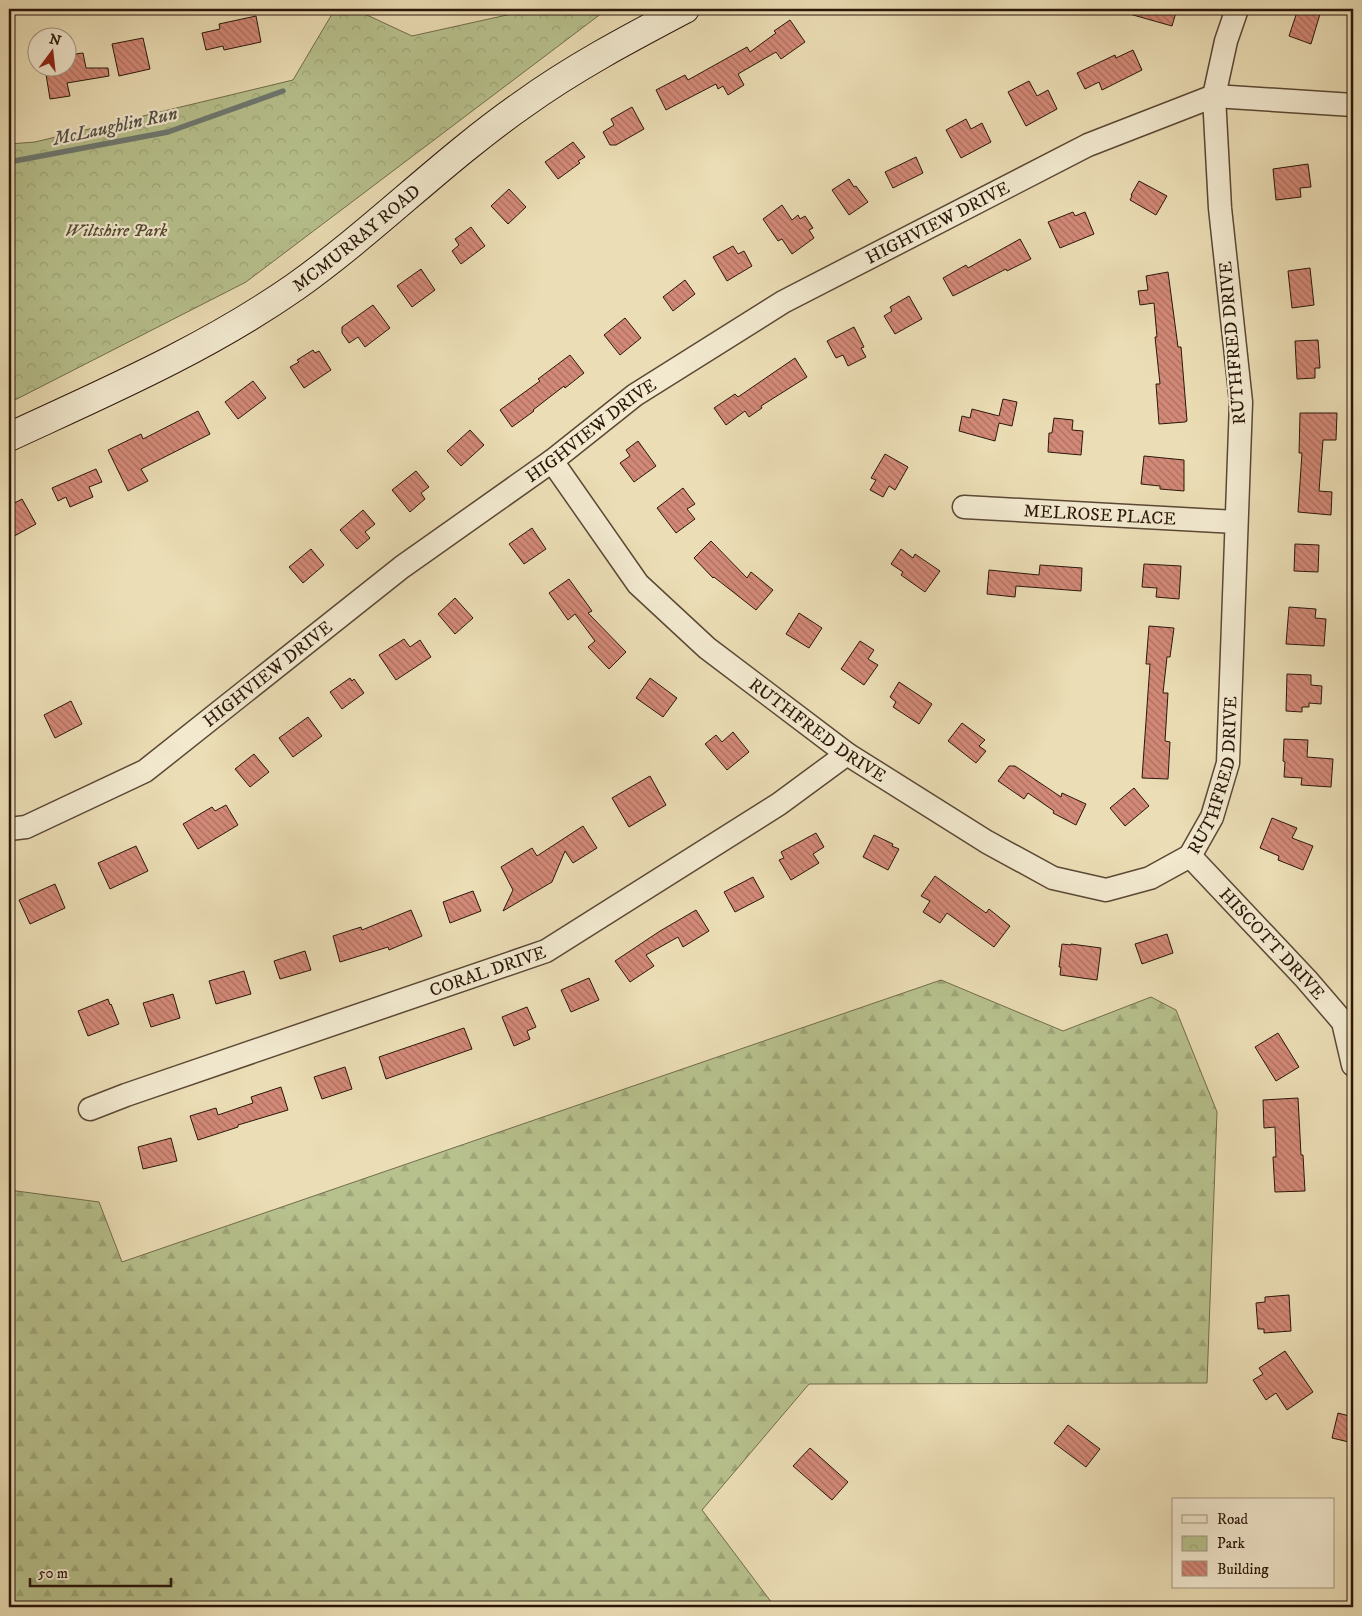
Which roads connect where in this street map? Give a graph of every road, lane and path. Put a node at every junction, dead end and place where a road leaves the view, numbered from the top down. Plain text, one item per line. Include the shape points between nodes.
1 (1237, 9) edge
2 (675, 11) edge
3 (1214, 96) junction
4 (1353, 105) edge
5 (9, 437) edge
6 (552, 461) junction
7 (964, 507) dead end
8 (1236, 522) junction
9 (847, 754) junction
10 (9, 829) edge
11 (1190, 856) junction
12 (1353, 1065) edge
13 (90, 1109) dead end

1 - 3 street, RUTHFRED DRIVE
2 - 5 main road, MCMURRAY ROAD via 522,105 351,244 247,319 201,345
3 - 4 street
3 - 6 street, HIGHVIEW DRIVE via 1088,145 783,302 635,395
3 - 8 street, RUTHFRED DRIVE via 1220,208 1241,402
6 - 9 street, RUTHFRED DRIVE via 638,584 707,648
6 - 10 street, HIGHVIEW DRIVE via 402,567 144,771 26,827
7 - 8 street, MELROSE PLACE
8 - 11 street, RUTHFRED DRIVE via 1228,763 1212,816
9 - 11 street, RUTHFRED DRIVE via 987,842 1053,878 1106,890 1150,878
9 - 13 street, CORAL DRIVE via 779,804 546,951
11 - 12 street, HISCOTT DRIVE via 1343,1022

